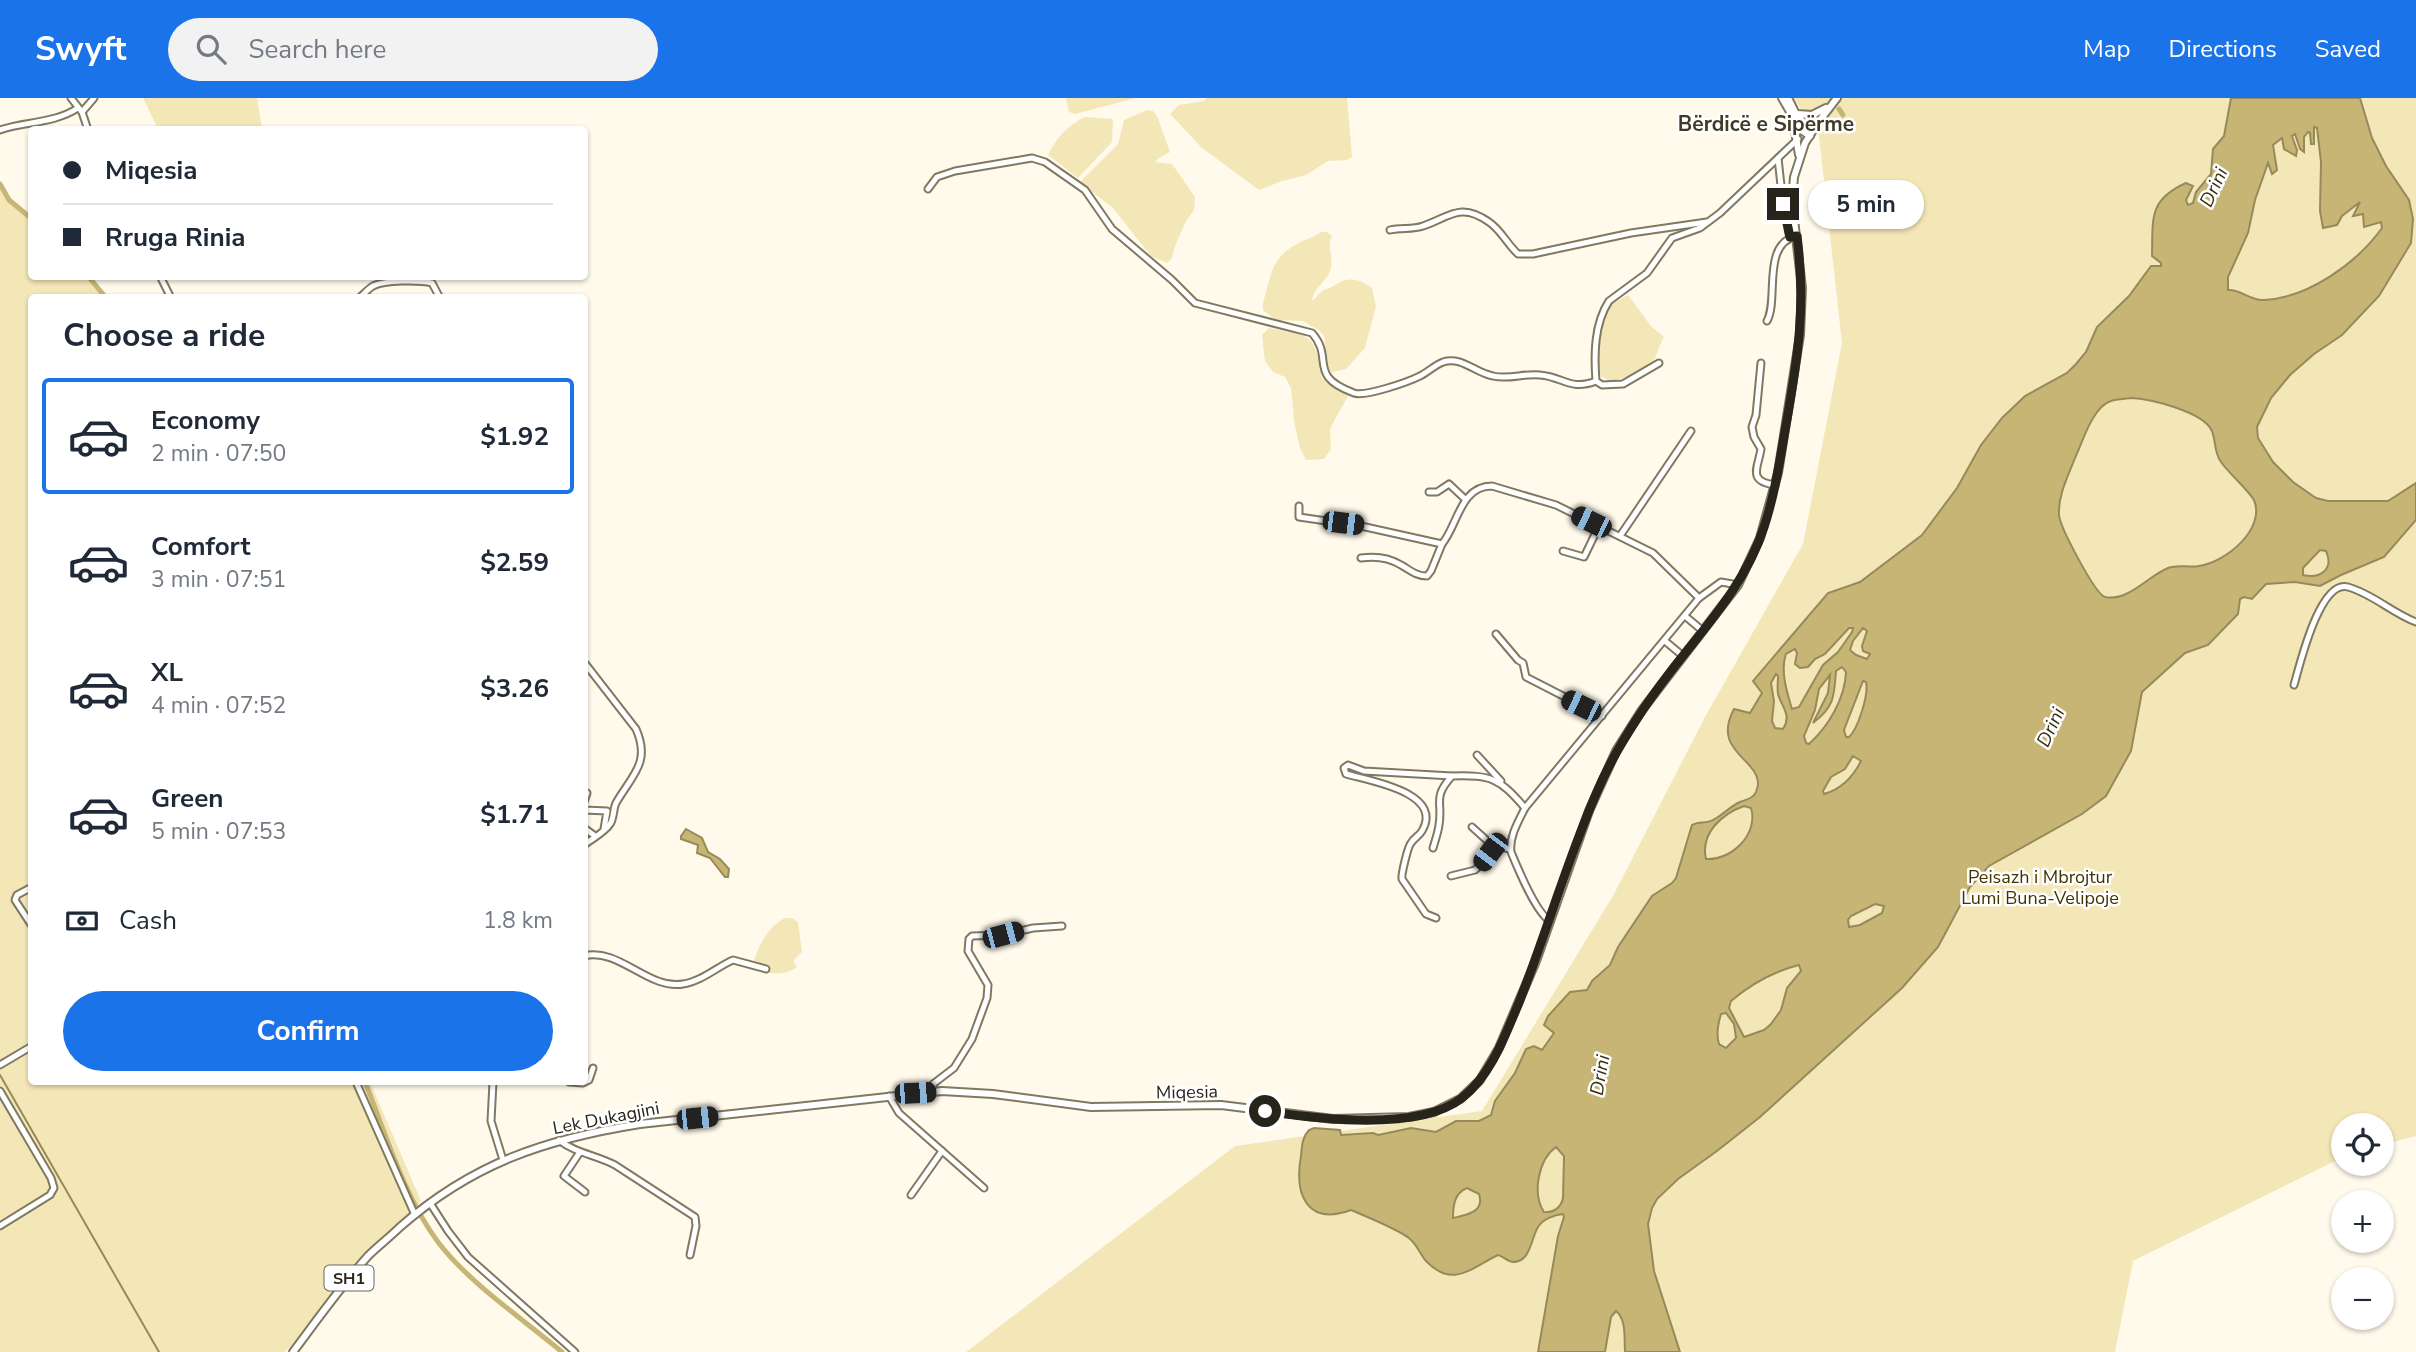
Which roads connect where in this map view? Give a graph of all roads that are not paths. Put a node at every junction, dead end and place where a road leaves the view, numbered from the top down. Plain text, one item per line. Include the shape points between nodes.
1 (71, 98) edge
2 (94, 98) edge
3 (1782, 98) edge
4 (1788, 98) edge
5 (1838, 98) edge
6 (1831, 106) junction
7 (80, 110) junction
8 (1793, 114) junction
9 (86, 126) edge
10 (0, 130) edge
11 (1811, 134) junction
12 (1798, 139) junction
13 (1778, 158) junction
14 (1798, 161) junction
15 (928, 189) dead end
16 (1707, 222) junction
17 (1390, 230) dead end
18 (1793, 237) junction
19 (364, 294) edge
20 (438, 294) edge
21 (1767, 321) dead end
22 (1659, 363) dead end
23 (1761, 363) dead end
24 (1596, 381) junction
25 (1691, 431) dead end
26 (1775, 485) junction
27 (1430, 492) dead end
28 (1465, 499) junction
29 (1299, 506) dead end
30 (1599, 526) junction
31 (1620, 536) junction
32 (1442, 544) junction
33 (1563, 551) dead end
34 (1361, 558) dead end
35 (1738, 584) junction
36 (1699, 598) junction
37 (1685, 616) junction
38 (2416, 622) edge
39 (1703, 631) junction
40 (1496, 634) dead end
41 (1665, 641) junction
42 (1683, 656) junction
43 (588, 668) edge
44 (2294, 685) dead end
45 (1602, 716) junction
46 (1477, 755) dead end
47 (1452, 776) junction
48 (1506, 786) junction
49 (1525, 808) junction
50 (588, 810) edge
51 (1472, 827) dead end
52 (604, 829) junction
53 (588, 831) edge
54 (595, 836) junction
55 (588, 842) edge
56 (1433, 848) dead end
57 (1497, 848) junction
58 (1510, 849) junction
59 (1451, 876) dead end
60 (28, 889) edge
61 (1436, 918) dead end
62 (28, 920) edge
63 (1550, 921) junction
64 (1062, 926) dead end
65 (588, 955) edge
66 (766, 970) dead end
67 (28, 1048) edge
68 (0, 1065) edge
69 (593, 1068) dead end
70 (588, 1080) edge
71 (357, 1085) edge
72 (493, 1085) edge
73 (0, 1091) edge
74 (933, 1092) junction
75 (993, 1094) joint
76 (889, 1096) junction
77 (559, 1140) junction
78 (942, 1151) junction
79 (580, 1152) junction
80 (503, 1160) junction
81 (984, 1188) dead end
82 (585, 1192) dead end
83 (911, 1195) dead end
84 (428, 1205) junction
85 (415, 1214) junction
86 (0, 1226) edge
87 (690, 1255) dead end
88 (293, 1352) edge
89 (575, 1352) edge

1 - 7 street
2 - 7 street
3 - 8 main road
4 - 8 main road
5 - 6 main road, SH1
6 - 8 main road via 1812,116
6 - 11 main road, SH1
7 - 9 street
7 - 10 street
8 - 11 main road
8 - 12 main road
11 - 14 main road, SH1
12 - 13 street
12 - 14 main road
13 - 16 street
13 - 18 street via 1783,204
14 - 18 main road, Miqesia / SH1
15 - 24 street via 937,177 955,171 1020,159 1045,162 1085,190 1112,229 1195,303 1312,333 1321,348 1325,376 1359,395 1411,380 1442,362 1453,361 1503,378 1540,374 1578,386
16 - 17 street via 1534,254 1518,254 1490,222 1464,212 1450,212 1421,227
16 - 24 street via 1672,238 1647,273 1605,306 1595,351
18 - 21 street via 1782,244 1774,266 1772,310
18 - 26 main road, Miqesia / SH1 via 1802,277 1802,323
19 - 20 street via 382,283 424,281 435,286
22 - 24 street via 1623,384 1602,386
23 - 26 street via 1752,428 1761,449 1756,472 1759,480
25 - 31 street
26 - 35 main road, Miqesia / SH1 via 1760,538
27 - 28 street via 1449,484
28 - 30 street via 1492,486 1556,505
28 - 32 street
29 - 32 street via 1299,517
30 - 31 street
30 - 33 street via 1584,557
31 - 36 street via 1657,555
32 - 34 street via 1427,576 1383,558
35 - 36 street via 1723,581
35 - 39 main road, Miqesia / SH1
36 - 37 street
37 - 39 street
37 - 41 street
38 - 44 street via 2361,592 2336,588 2315,621
39 - 42 main road, Miqesia / SH1
40 - 45 street via 1522,663 1526,677
41 - 42 street
41 - 45 street
42 - 63 main road, Miqesia / SH1 via 1616,751 1588,811
43 - 52 street via 628,717 643,746 640,764
45 - 49 street
46 - 48 street
47 - 48 street via 1491,778
47 - 56 street via 1440,793 1440,822
47 - 61 street via 1344,768 1346,774 1396,787 1422,806 1426,822 1409,846 1402,879 1426,914
48 - 49 street
49 - 58 street
50 - 52 street via 607,811
51 - 57 street
52 - 54 street
53 - 54 street
54 - 55 street
57 - 58 street
57 - 59 street via 1475,870
58 - 63 street
60 - 62 street via 15,900
63 - 75 main road, Miqesia / SH1 via 1492,1062 1466,1094 1434,1112 1334,1119 1207,1104 1091,1108
64 - 74 street via 969,939 968,951 985,977 988,991 972,1039 954,1068 933,1084
65 - 66 street via 598,953 674,985 689,983 733,960
67 - 68 street
69 - 70 street
71 - 85 street
72 - 80 street via 491,1121
73 - 86 street via 54,1188
74 - 75 main road, Lek Dukagjini / SH1
74 - 76 main road, Lek Dukagjini / SH1
76 - 77 main road, Lek Dukagjini / SH1 via 640,1124
76 - 78 street via 900,1113
77 - 79 street
77 - 80 main road, Lek Dukagjini / SH1
78 - 81 street
78 - 83 street
79 - 82 street via 564,1177
79 - 87 street via 615,1165 695,1217
80 - 84 main road, Lek Dukagjini / SH1
84 - 85 main road, SH1
84 - 89 street via 468,1257
85 - 88 main road, SH1 via 370,1254

